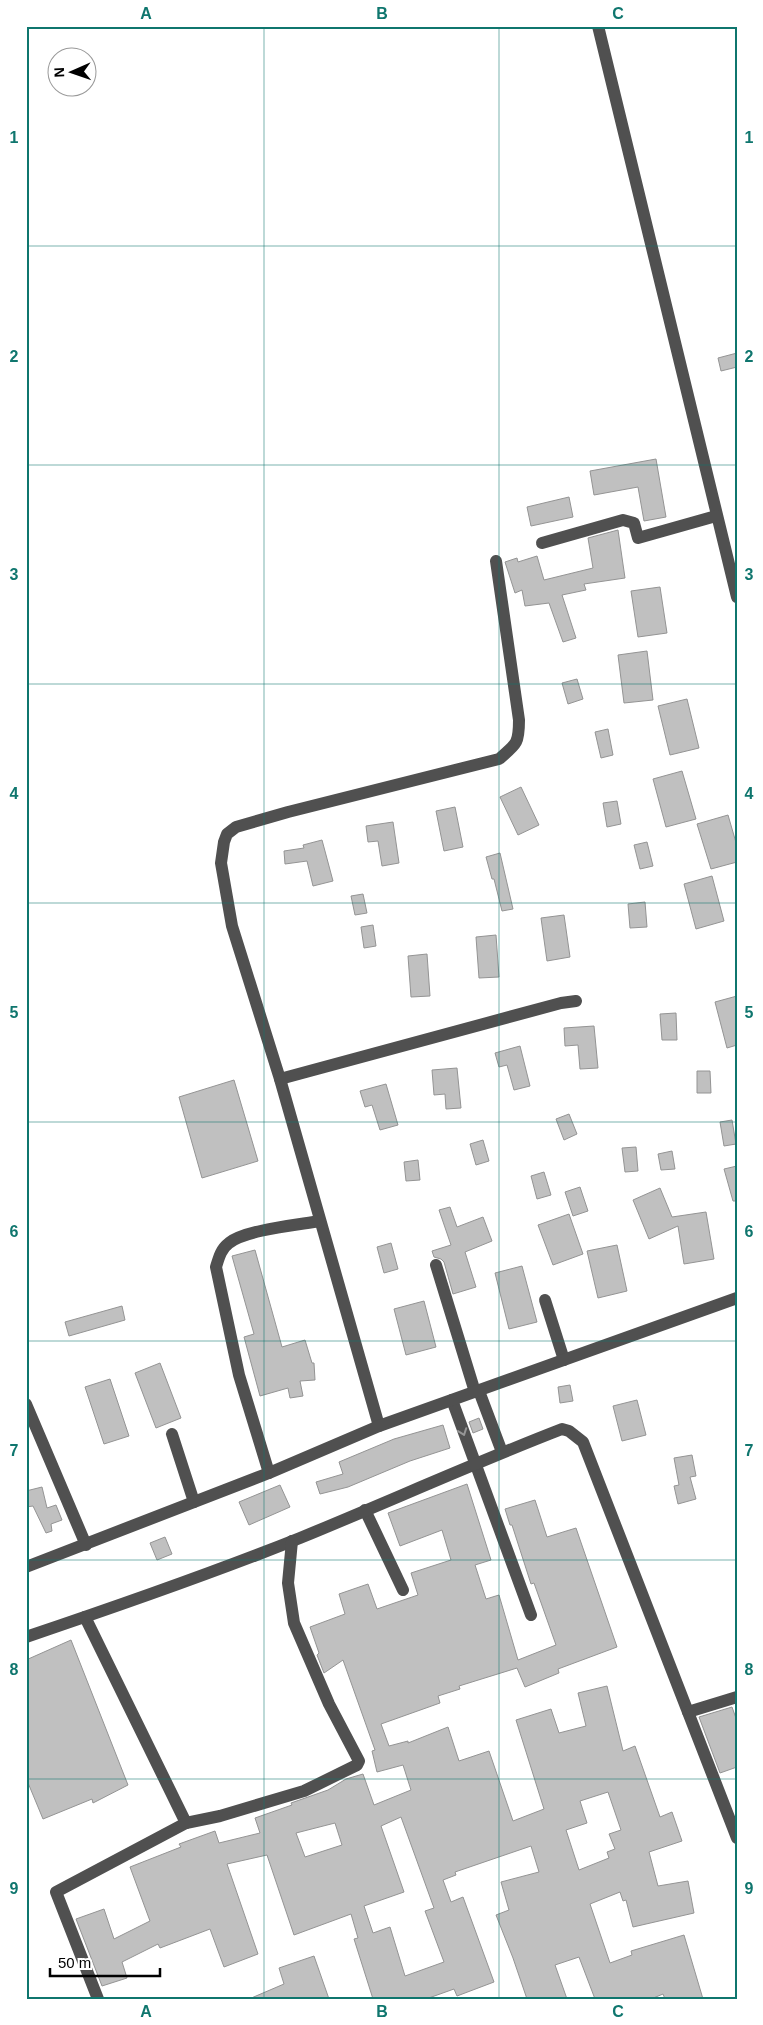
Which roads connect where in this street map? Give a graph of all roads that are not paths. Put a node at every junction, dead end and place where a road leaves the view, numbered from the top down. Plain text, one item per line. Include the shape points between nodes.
1 (598, 26) edge
2 (716, 516) junction
3 (542, 543) dead end
4 (496, 561) dead end
5 (737, 597) edge
6 (576, 1001) dead end
7 (280, 1079) junction
8 (320, 1221) junction
9 (436, 1265) dead end
10 (737, 1298) edge
11 (545, 1300) dead end
12 (564, 1360) junction
13 (477, 1391) junction
14 (452, 1400) junction
15 (26, 1404) edge
16 (379, 1426) junction
17 (172, 1434) dead end
18 (502, 1452) junction
19 (475, 1463) junction
20 (268, 1472) junction
21 (194, 1502) junction
22 (365, 1510) junction
23 (292, 1541) junction
24 (86, 1545) junction
25 (26, 1567) edge
26 (403, 1590) dead end
27 (531, 1615) dead end
28 (85, 1617) junction
29 (26, 1637) edge
30 (737, 1697) edge
31 (688, 1712) junction
32 (733, 1815) edge
33 (186, 1823) junction
34 (737, 1838) edge
35 (98, 1999) edge

1 - 2 street
2 - 3 street via 638,538 634,523 623,520
2 - 5 street
4 - 7 street via 519,720 519,739 511,750 499,759 288,812 236,827 227,834 221,863 232,926
6 - 7 street
7 - 8 street
8 - 16 street
8 - 20 street via 240,1236 220,1252 216,1267 240,1375
9 - 13 street
10 - 12 street
11 - 12 street
12 - 13 street
13 - 14 street
13 - 18 street
14 - 16 street
14 -> 19 street
15 - 24 street
16 - 20 street
17 - 21 street
18 - 19 street
18 - 31 street via 562,1429 583,1442
19 - 22 street
19 - 27 street
20 - 21 street
21 - 24 street
22 - 23 street
22 - 26 street
23 - 28 street
23 - 33 street via 288,1583 294,1623 329,1704 359,1760 358,1765 304,1791
24 - 25 street
28 - 29 street
28 - 33 street
30 - 31 street
31 - 32 street
32 - 34 street
33 - 35 street via 56,1892

